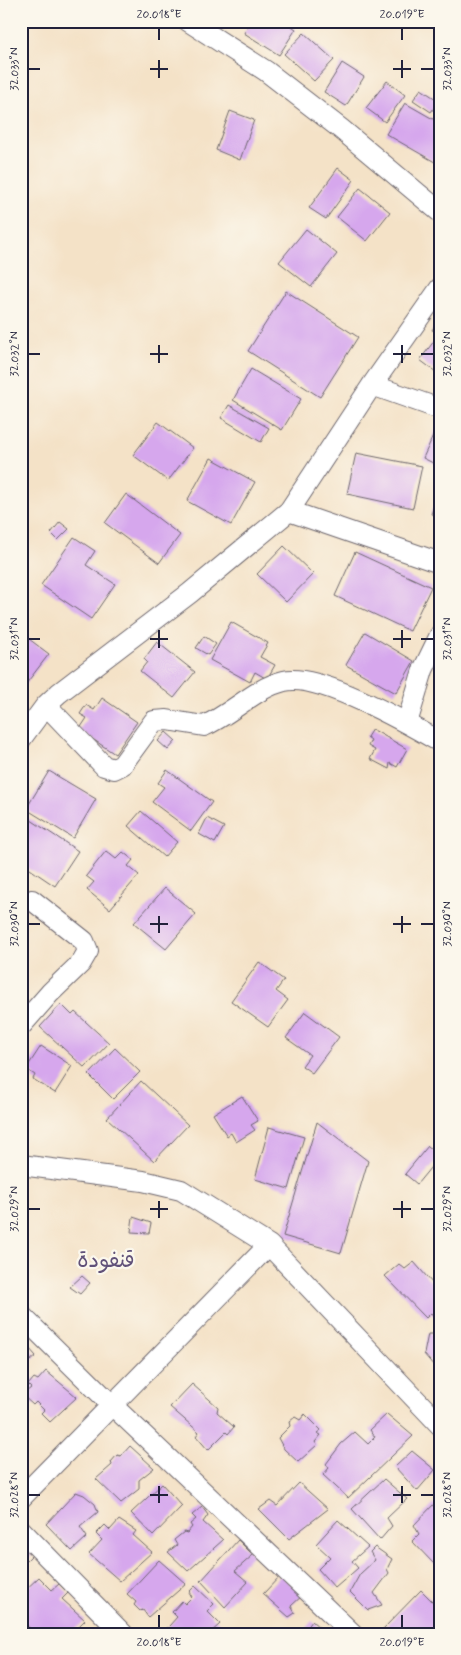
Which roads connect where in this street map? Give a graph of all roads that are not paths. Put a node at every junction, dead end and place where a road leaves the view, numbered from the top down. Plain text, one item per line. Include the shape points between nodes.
1 (188, 21) edge
2 (440, 212) edge
3 (440, 288) edge
4 (372, 385) junction
5 (440, 409) edge
6 (289, 511) junction
7 (440, 563) edge
8 (440, 635) edge
9 (46, 705) junction
10 (407, 723) junction
11 (21, 739) edge
12 (440, 742) edge
13 (32, 900) dead end
14 (21, 1026) edge
15 (21, 1165) edge
16 (268, 1244) junction
17 (21, 1316) edge
18 (112, 1406) junction
19 (440, 1425) edge
20 (21, 1498) edge
21 (21, 1530) edge
22 (123, 1634) edge
23 (354, 1634) edge

1 - 2 street via 266,72 341,129
3 - 4 street
4 - 5 street
4 - 6 street
6 - 7 street
6 - 9 street
8 - 10 street via 423,670
9 - 10 street via 104,766 114,769 122,766 154,721 204,726 264,689 286,680 325,686
9 - 11 street
10 - 12 street
13 - 14 street via 84,941 88,951 81,963
15 - 16 street via 181,1190
16 - 18 street
16 - 19 street
17 - 18 street
18 - 20 street
18 - 23 street
21 - 22 street

